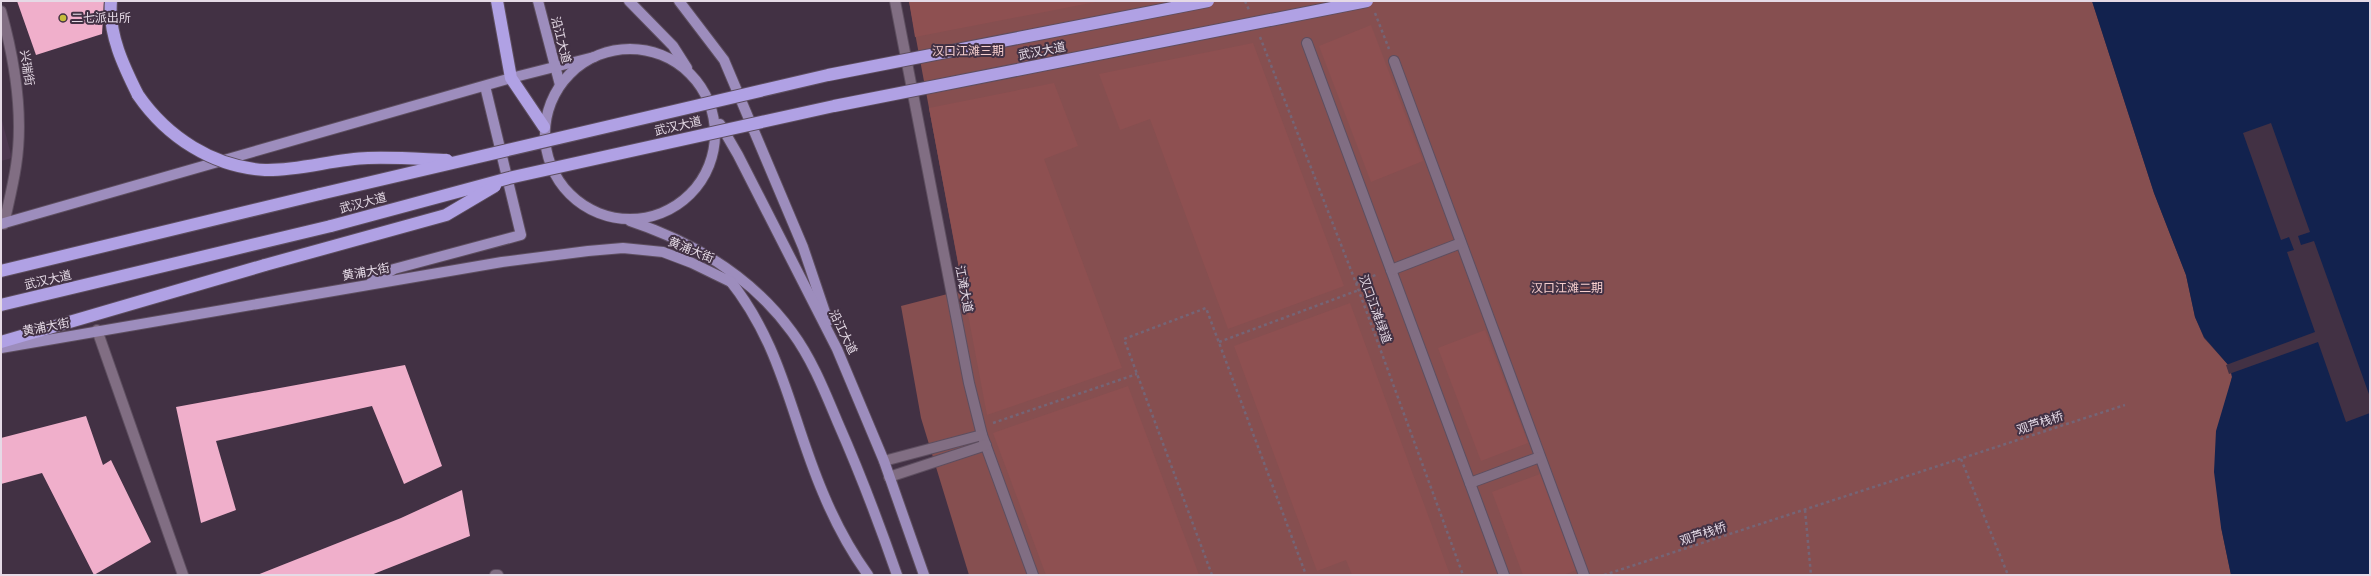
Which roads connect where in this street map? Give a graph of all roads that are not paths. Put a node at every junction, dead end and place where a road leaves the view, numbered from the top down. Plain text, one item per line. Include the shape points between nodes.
1 (112, 1) edge
2 (496, 1) edge
3 (538, 1) edge
4 (629, 1) edge
5 (679, 1) edge
6 (895, 1) edge
7 (1208, 1) edge
8 (1370, 4) edge
9 (1, 11) edge
10 (1307, 43) dead end
11 (594, 56) junction
12 (1394, 61) road end
13 (555, 66) junction
14 (690, 73) junction
15 (511, 78) junction
16 (560, 85) junction
17 (485, 86) junction
18 (712, 111) junction
19 (544, 127) junction
20 (466, 160) junction
21 (509, 178) junction
22 (622, 219) junction
23 (2, 224) edge
24 (1461, 243) junction
25 (710, 256) junction
26 (1391, 270) junction
27 (1, 271) edge
28 (731, 282) junction
29 (365, 285) junction
30 (1, 305) edge
31 (97, 330) junction
32 (1, 342) edge
33 (1, 348) edge
34 (837, 349) junction
35 (981, 431) junction
36 (986, 445) junction
37 (1540, 457) junction
38 (884, 461) junction
39 (889, 477) junction
40 (1470, 483) junction
41 (183, 575) edge
42 (495, 575) edge
43 (498, 575) edge
44 (868, 575) edge
45 (897, 575) edge
46 (924, 575) edge
47 (1033, 575) edge
48 (1504, 575) edge
49 (1584, 575) edge

1 - 20 highway, bridge via 117,45 138,95 166,129 208,156 232,164 265,170 367,158
2 - 15 highway
3 - 13 main road, 沿江大道
4 - 14 main road via 673,46
5 - 34 main road via 724,60 803,247
6 - 35 street, 江滩大道 via 969,383
7 - 20 highway, 武汉大道, bridge via 828,76
8 - 21 highway, 武汉大道, bridge via 834,106
9 - 23 street, 兴瑞街 via 12,53 18,91 19,122 16,166
10 - 26 street
11 - 13 main road
11 - 14 main road via 622,49 652,51 666,56
11 - 16 main road via 569,74
12 - 24 street
13 - 15 main road
13 - 16 main road, 沿江大道
14 - 18 main road via 700,84
15 - 17 main road
15 - 19 highway
16 - 19 main road via 550,105
17 - 23 main road
17 - 29 main road via 521,235 394,269
18 - 22 main road via 715,126 712,156 700,182 690,194 666,211 637,219
18 - 34 main road, 沿江大道 via 738,155
19 - 22 main road via 546,149 552,170 569,194 594,212
20 - 27 highway, 武汉大道, bridge
21 - 30 highway, 武汉大道, bridge via 330,226
21 - 32 highway, bridge via 446,215
22 - 25 main road via 688,244
24 - 26 street
24 - 37 street
25 - 28 main road
25 - 45 main road via 766,303 797,340 829,402 865,485
26 - 40 street
28 - 29 main road, 黄浦大街 via 663,252 623,248 502,262
28 - 44 main road via 771,347 822,492 845,540
29 - 31 main road, 黄浦大街
31 - 33 main road, 黄浦大街
31 - 41 street
34 - 38 main road, 沿江大道
35 - 36 street, 江滩大道
35 - 38 street
36 - 39 street
36 - 47 street, 江滩大道
37 - 40 street
37 - 49 street
38 - 39 main road, 沿江大道
39 - 46 main road, 沿江大道
40 - 48 street
42 - 43 street

